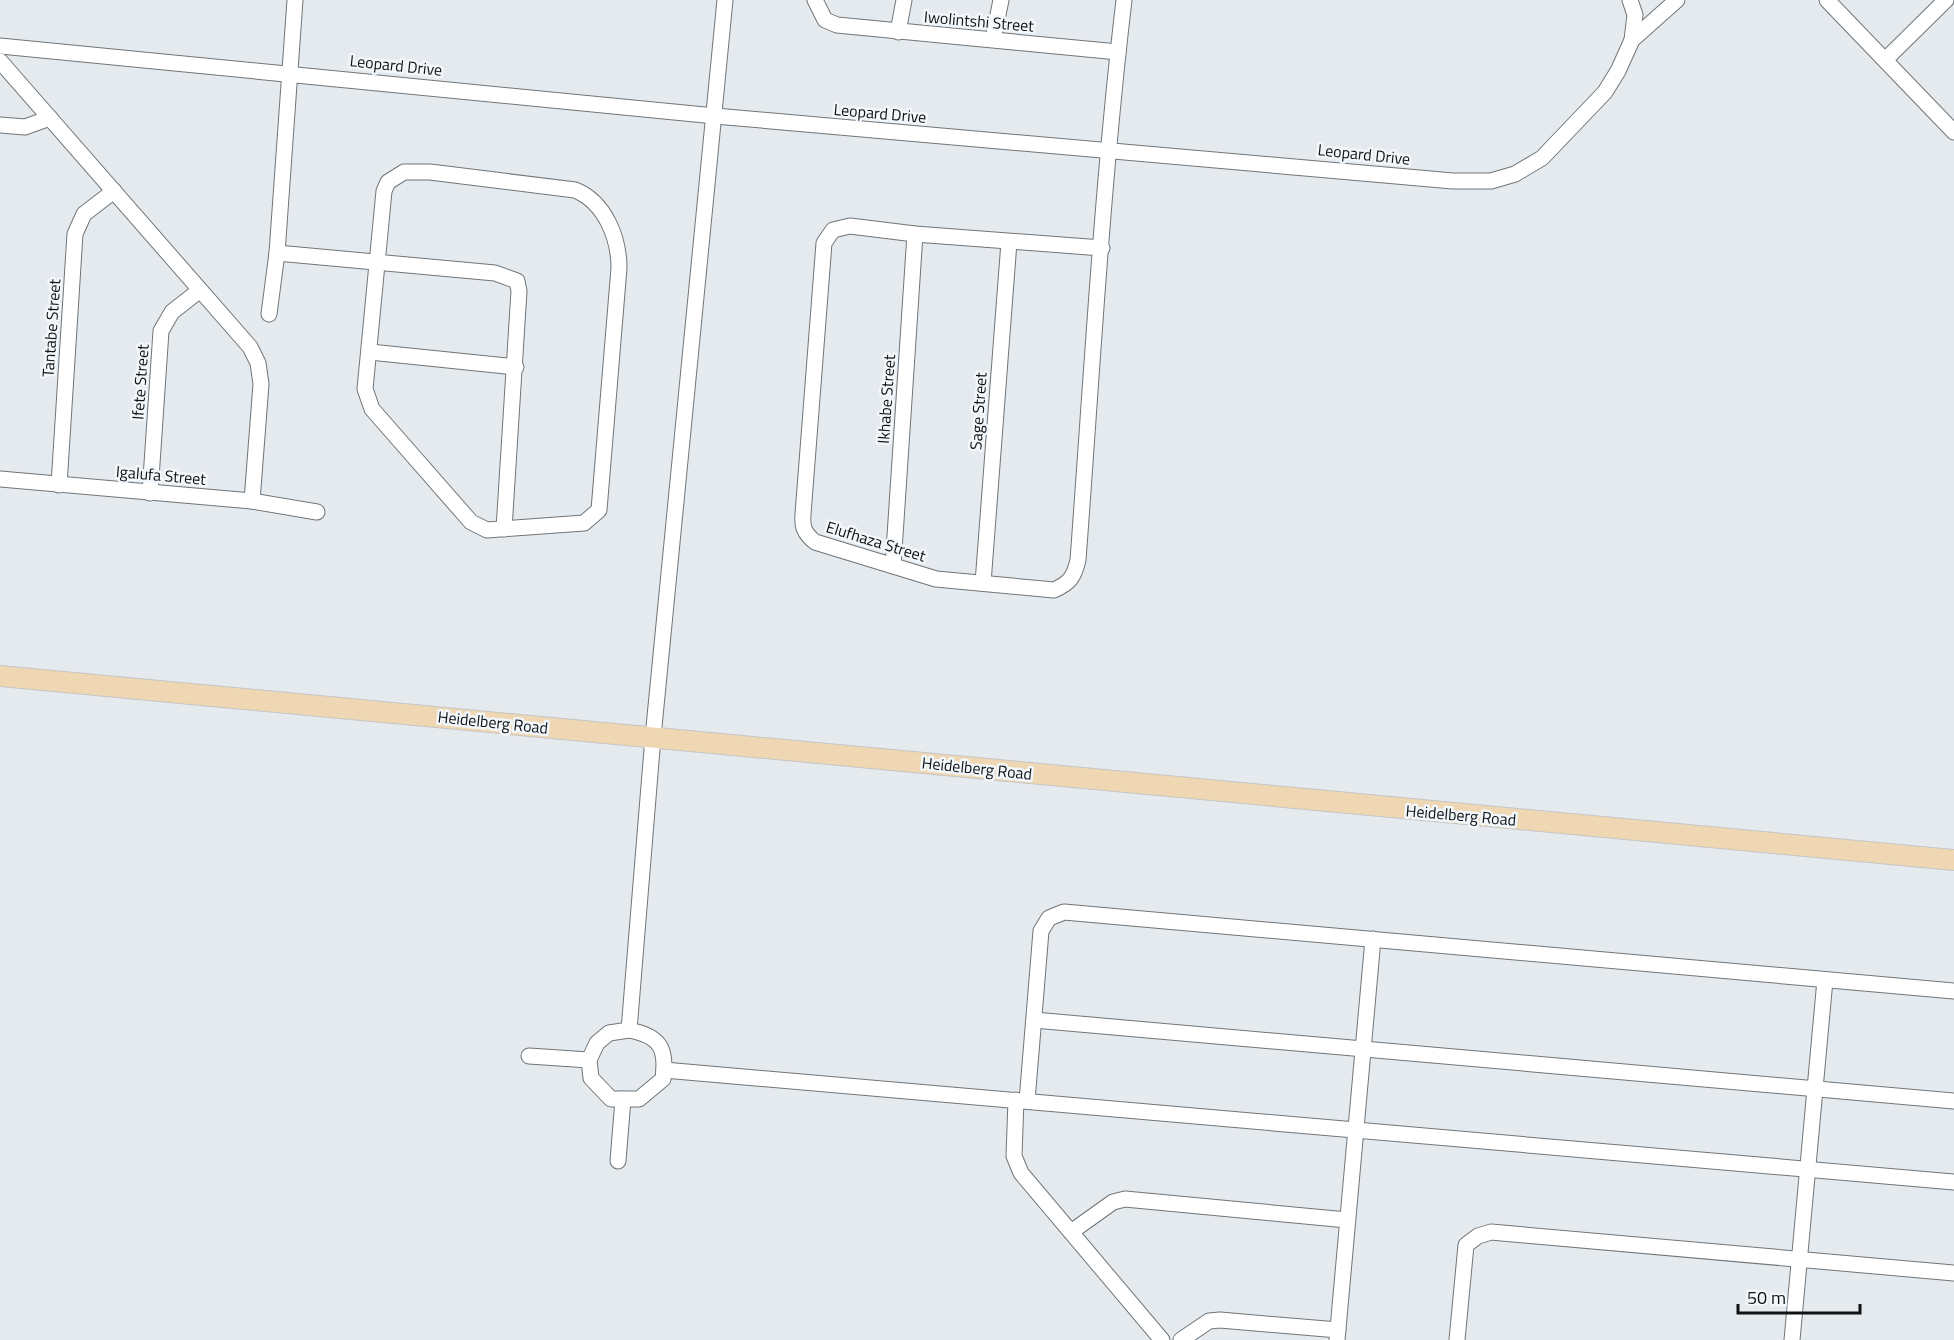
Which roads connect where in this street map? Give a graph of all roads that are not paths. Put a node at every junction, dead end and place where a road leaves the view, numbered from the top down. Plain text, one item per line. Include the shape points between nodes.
1 (295, 0) edge
2 (725, 0) edge
3 (814, 0) edge
4 (904, 0) edge
5 (1001, 0) edge
6 (1124, 0) edge
7 (1630, 0) edge
8 (1677, 0) edge
9 (1827, 0) edge
10 (1946, 0) edge
11 (898, 32) junction
12 (993, 39) junction
13 (1632, 40) junction
14 (0, 46) edge
15 (1118, 52) junction
16 (1886, 59) junction
17 (0, 61) edge
18 (288, 72) junction
19 (715, 116) junction
20 (50, 118) junction
21 (0, 124) edge
22 (1952, 127) edge
23 (1109, 151) junction
24 (114, 191) junction
25 (915, 234) junction
26 (1009, 242) junction
27 (1102, 248) junction
28 (277, 253) junction
29 (376, 262) junction
30 (200, 291) junction
31 (269, 314) dead end
32 (370, 352) junction
33 (516, 367) junction
34 (0, 479) edge
35 (59, 484) junction
36 (150, 493) junction
37 (252, 501) junction
38 (317, 512) dead end
39 (504, 529) junction
40 (893, 566) junction
41 (982, 583) junction
42 (0, 676) edge
43 (653, 737) junction
44 (1954, 860) edge
45 (1373, 939) junction
46 (1825, 980) junction
47 (1954, 991) edge
48 (1034, 1020) junction
49 (628, 1030) junction
50 (1363, 1048) junction
51 (529, 1056) dead end
52 (589, 1060) junction
53 (664, 1070) junction
54 (1814, 1089) junction
55 (623, 1099) junction
56 (1021, 1101) junction
57 (1954, 1101) edge
58 (1355, 1129) junction
59 (618, 1161) dead end
60 (1808, 1169) junction
61 (1954, 1182) edge
62 (1347, 1220) junction
63 (1071, 1232) junction
64 (1800, 1259) junction
65 (1954, 1272) edge
66 (1337, 1335) edge
67 (1162, 1340) edge
68 (1181, 1340) edge
69 (1457, 1340) edge
70 (1792, 1340) edge

1 - 18 street
2 - 19 street
3 - 11 street, Iwolintshi Street via 825,20 837,25
4 - 11 street
5 - 12 street
6 - 15 street
7 - 13 street via 1635,15
8 - 13 street, Leopard Drive
9 - 16 street
10 - 16 street
11 - 12 street, Iwolintshi Street
12 - 15 street, Iwolintshi Street
13 - 23 street, Leopard Drive via 1605,92 1542,158 1491,182
14 - 18 street, Leopard Drive
15 - 23 street
16 - 22 street
17 - 20 street
18 - 19 street, Leopard Drive
18 - 28 street
19 - 23 street, Leopard Drive
19 - 43 street
20 - 21 street via 26,127
20 - 24 street
23 - 27 street, Elufhaza Street
24 - 30 street
24 - 35 street, Tantabe Street via 84,214 75,234
25 - 26 street, Elufhaza Street
25 - 40 street, Ikhabe Street
25 - 40 street, Elufhaza Street via 843,227 829,234 824,243 802,527 815,542
26 - 27 street, Elufhaza Street
26 - 41 street, Sage Street
27 - 41 street, Elufhaza Street via 1074,575 1068,584 1054,590
28 - 29 street
28 - 31 street
29 - 32 street
29 - 33 street via 495,273 517,281
29 - 39 street via 384,191 388,182 404,172 575,190 596,204 614,234 619,268 599,510 584,523
30 - 36 street, Ifete Street via 172,312 161,331
30 - 37 street via 250,347 258,363 261,384
32 - 33 street
32 - 39 street via 366,398 385,427 471,522 487,530
33 - 39 street
34 - 35 street, Igalufa Street
35 - 36 street, Igalufa Street
36 - 37 street, Igalufa Street
37 - 38 street, Igalufa Street
40 - 41 street, Elufhaza Street via 936,579
42 - 43 main road, Heidelberg Road
43 - 44 main road, Heidelberg Road
43 - 49 street
45 - 46 street
45 - 48 street via 1064,912 1049,918 1041,931
45 - 50 street
46 - 47 street
46 - 54 street
48 - 50 street
48 - 56 street
49 - 52 street via 609,1033 597,1043
49 - 53 street via 646,1033 657,1042 665,1058
50 - 54 street
50 - 58 street
51 - 52 street
52 - 55 street via 591,1078 599,1089 611,1099
53 - 55 street via 663,1079 639,1100
53 - 56 street
54 - 57 street
54 - 60 street
55 - 59 street
56 - 58 street
56 - 63 street via 1014,1156 1021,1173
58 - 60 street
58 - 62 street
60 - 61 street
60 - 64 street
62 - 63 street via 1125,1199 1113,1202
62 - 66 street
63 - 67 street
64 - 65 street
64 - 69 street via 1491,1232 1466,1245
64 - 70 street
66 - 68 street via 1220,1320 1209,1321

